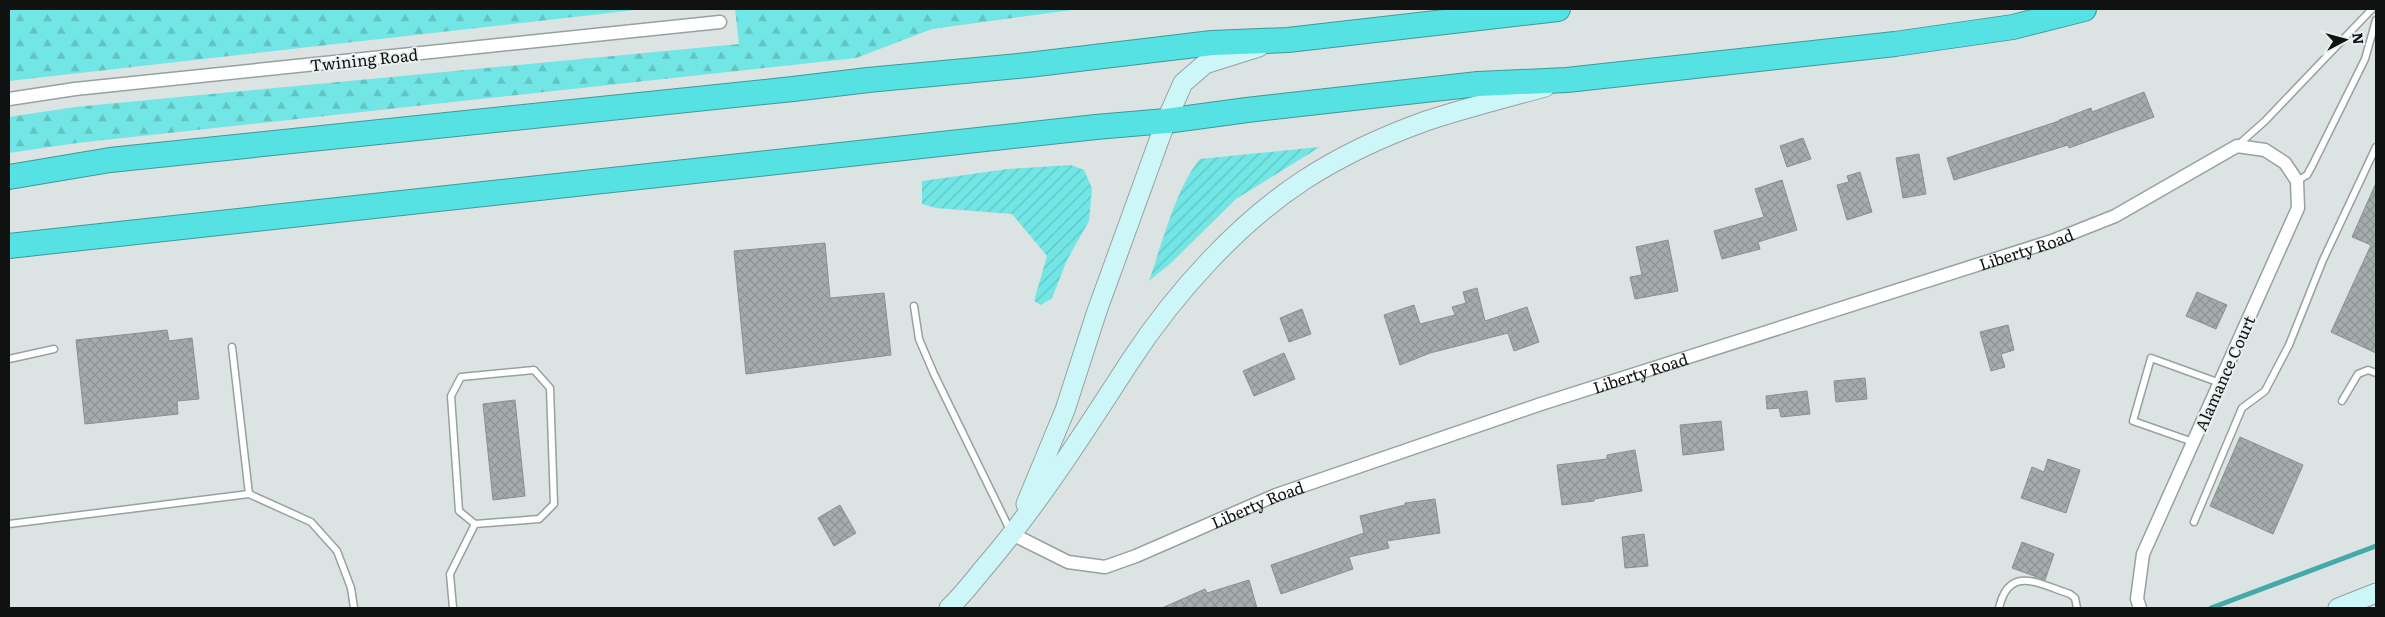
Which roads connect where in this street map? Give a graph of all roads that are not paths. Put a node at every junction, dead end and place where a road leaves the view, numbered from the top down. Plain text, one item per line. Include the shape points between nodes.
1 (1558, 9) edge
2 (2084, 9) edge
3 (2372, 9) edge
4 (2376, 20) edge
5 (720, 22) dead end
6 (1288, 40) junction
7 (1567, 80) junction
8 (9, 99) edge
9 (1166, 121) junction
10 (2237, 146) junction
11 (2376, 147) edge
12 (9, 177) edge
13 (2297, 181) junction
14 (9, 246) edge
15 (914, 306) dead end
16 (232, 347) dead end
17 (54, 349) dead end
18 (9, 359) edge
19 (2376, 373) edge
20 (2220, 383) junction
21 (2342, 401) dead end
22 (2193, 442) junction
23 (250, 494) junction
24 (2194, 522) dead end
25 (9, 524) edge
26 (475, 524) junction
27 (1012, 534) junction
28 (2376, 593) edge
29 (354, 608) edge
30 (453, 608) edge
31 (949, 608) edge
32 (1999, 608) edge
33 (2076, 608) edge
34 (2140, 608) edge
35 (2338, 608) edge

1 - 6 highway
2 - 7 highway via 2013,27 1895,44
3 - 10 lane via 2284,102
4 - 13 lane via 2352,86 2310,170
5 - 8 street, Twining Road via 85,88
6 - 9 street via 1205,64 1183,83
6 - 12 highway via 1212,43 1028,66 120,159
7 - 9 highway via 1478,84
7 - 27 street via 1426,121 1370,144 1304,180 1252,220 1212,257 1169,310 1133,358 1042,496
9 - 14 highway
9 - 27 street via 1065,410
10 - 13 street via 2265,150 2284,163
10 - 27 street, Liberty Road via 2115,216 2052,242 1542,404 1285,492 1105,567 1068,562
11 - 24 lane via 2322,260 2289,345 2265,391 2242,408
13 - 20 street, Alamance Court via 2298,208
15 - 27 lane via 919,339
16 - 23 lane
17 - 18 lane
19 - 21 lane via 2368,370 2358,374
20 - 22 street, Alamance Court
20 - 22 lane via 2151,358 2133,421
22 - 34 street, Alamance Court via 2143,554 2137,599
23 - 25 lane
23 - 29 lane via 310,522 337,551 351,588
26 - 26 lane via 539,519 554,504 550,388 534,370 461,377 452,396 459,511
26 - 30 lane via 450,574
27 - 31 street
28 - 35 street
32 - 33 lane via 2009,586 2017,580 2026,580 2070,594 2075,598

